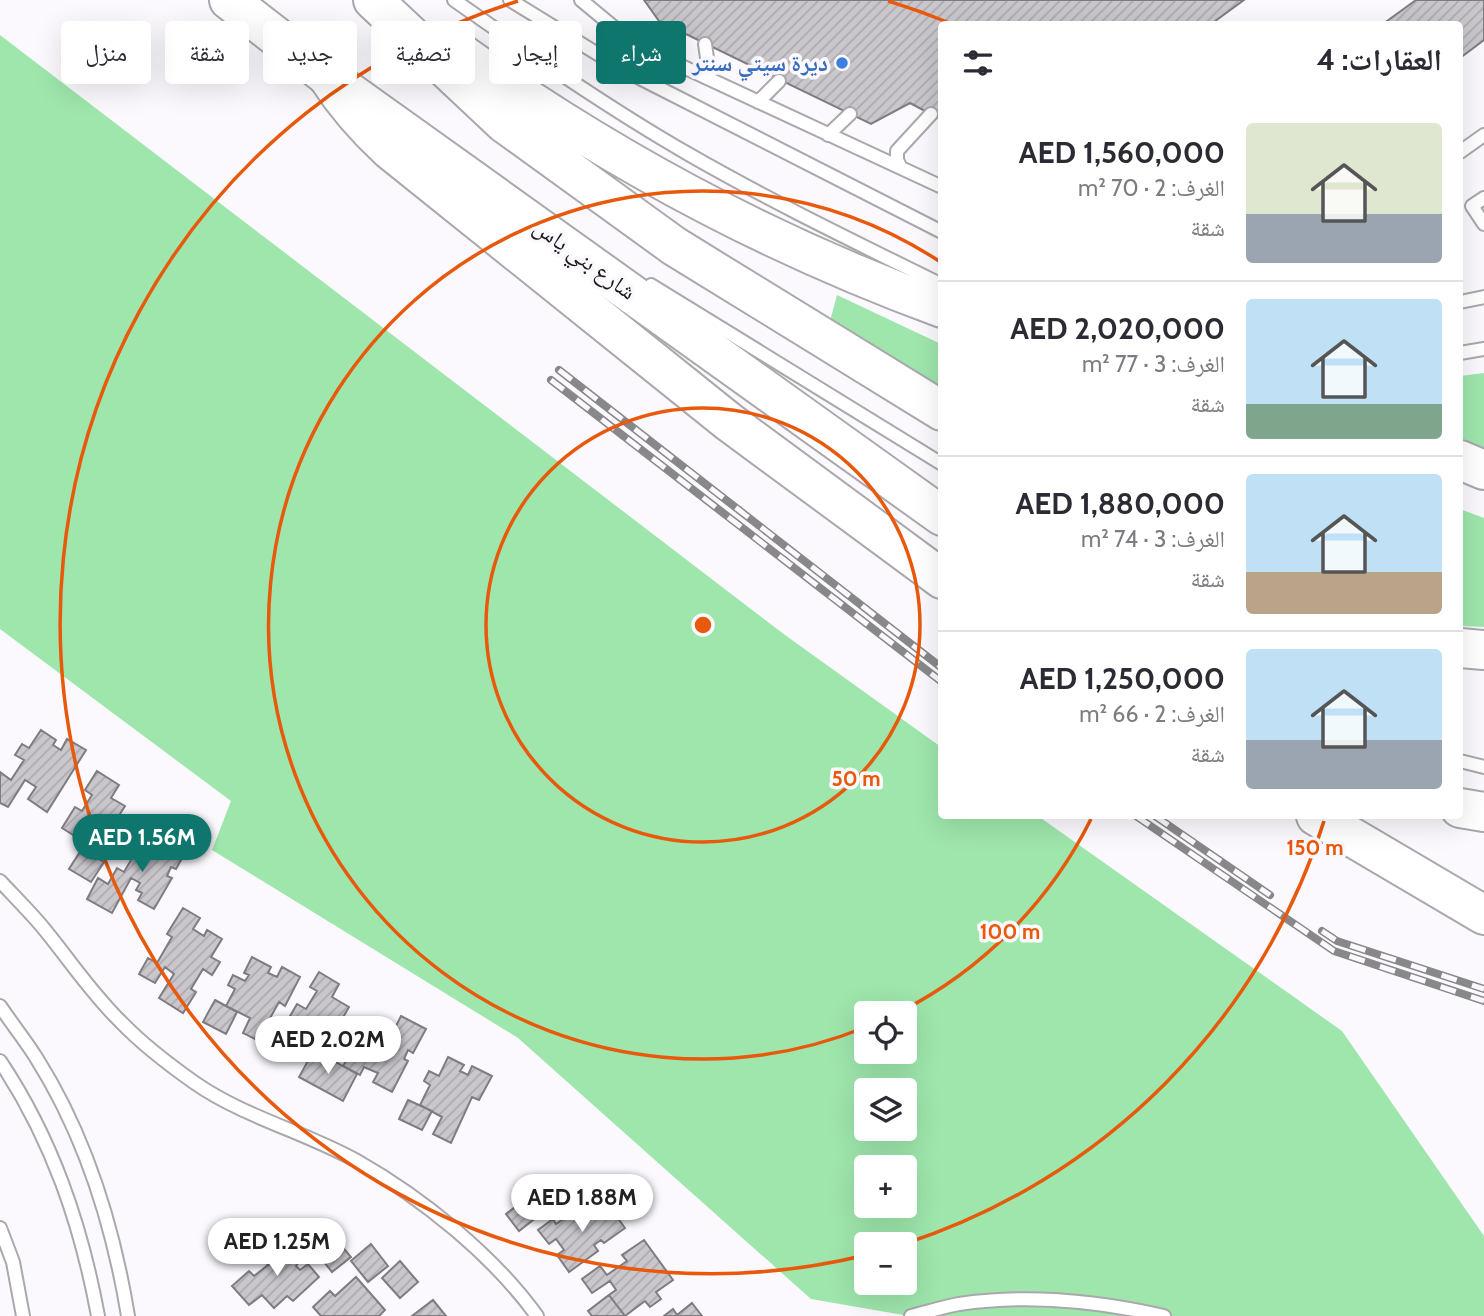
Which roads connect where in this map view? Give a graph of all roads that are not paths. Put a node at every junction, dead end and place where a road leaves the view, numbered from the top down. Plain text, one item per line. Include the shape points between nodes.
1 (229, 0) edge
2 (373, 0) edge
3 (388, 0) edge
4 (454, 0) edge
5 (510, 0) edge
6 (524, 0) edge
7 (581, 0) edge
8 (543, 21) edge
9 (551, 21) edge
10 (263, 26) edge
11 (705, 44) dead end
12 (582, 46) edge
13 (710, 79) junction
14 (779, 81) dead end
15 (332, 84) edge
16 (338, 84) edge
17 (758, 102) junction
18 (850, 114) dead end
19 (931, 114) dead end
20 (828, 135) junction
21 (1484, 135) edge
22 (1463, 150) edge
23 (453, 164) junction
24 (901, 168) junction
25 (938, 185) edge
26 (1484, 198) edge
27 (1472, 206) junction
28 (1463, 212) edge
29 (1484, 224) edge
30 (938, 230) edge
31 (595, 251) dead end
32 (642, 280) dead end
33 (938, 283) edge
34 (1484, 297) edge
35 (1463, 301) edge
36 (938, 306) edge
37 (1484, 349) edge
38 (1463, 352) edge
39 (938, 409) edge
40 (938, 461) edge
41 (1463, 461) edge
42 (1484, 470) edge
43 (938, 513) edge
44 (938, 576) edge
45 (1463, 648) edge
46 (1484, 650) edge
47 (1463, 762) edge
48 (1484, 767) edge
49 (1463, 808) edge
50 (1484, 812) edge
51 (1321, 819) edge
52 (0, 881) edge
53 (1484, 915) edge
54 (0, 1006) edge
55 (0, 1061) edge
56 (0, 1228) edge
57 (23, 1316) edge
58 (98, 1316) edge
59 (128, 1316) edge
60 (537, 1316) edge
61 (911, 1316) edge
62 (1164, 1316) edge

1 - 10 main road, شارع بني ياس
2 - 39 main road via 504,123 663,238
3 - 36 main road via 494,76 651,173 828,262
4 - 33 lane via 569,80 690,155
5 - 8 lane
6 - 9 lane
7 - 13 lane via 634,44
11 - 13 lane
12 - 30 lane
13 - 17 lane
14 - 17 lane
15 - 44 main road via 390,150 729,422
16 - 23 main road, شارع بني ياس
17 - 20 lane
18 - 20 lane
19 - 24 lane via 897,151
20 - 24 lane
21 - 22 lane
23 - 31 lane
23 - 43 main road, شارع بني ياس
24 - 25 lane
26 - 27 lane
27 - 28 lane
27 - 29 lane
32 - 40 lane
34 - 35 lane
37 - 38 lane
41 - 42 main road
45 - 46 main road
47 - 48 lane
49 - 50 main road
51 - 53 main road
52 - 60 lane via 87,986 158,1056 198,1085 356,1161 420,1202 478,1251
54 - 59 lane via 72,1123 99,1190
55 - 58 lane via 48,1145 71,1204
56 - 57 lane via 13,1262
61 - 62 lane via 958,1304 1019,1298 1081,1302

